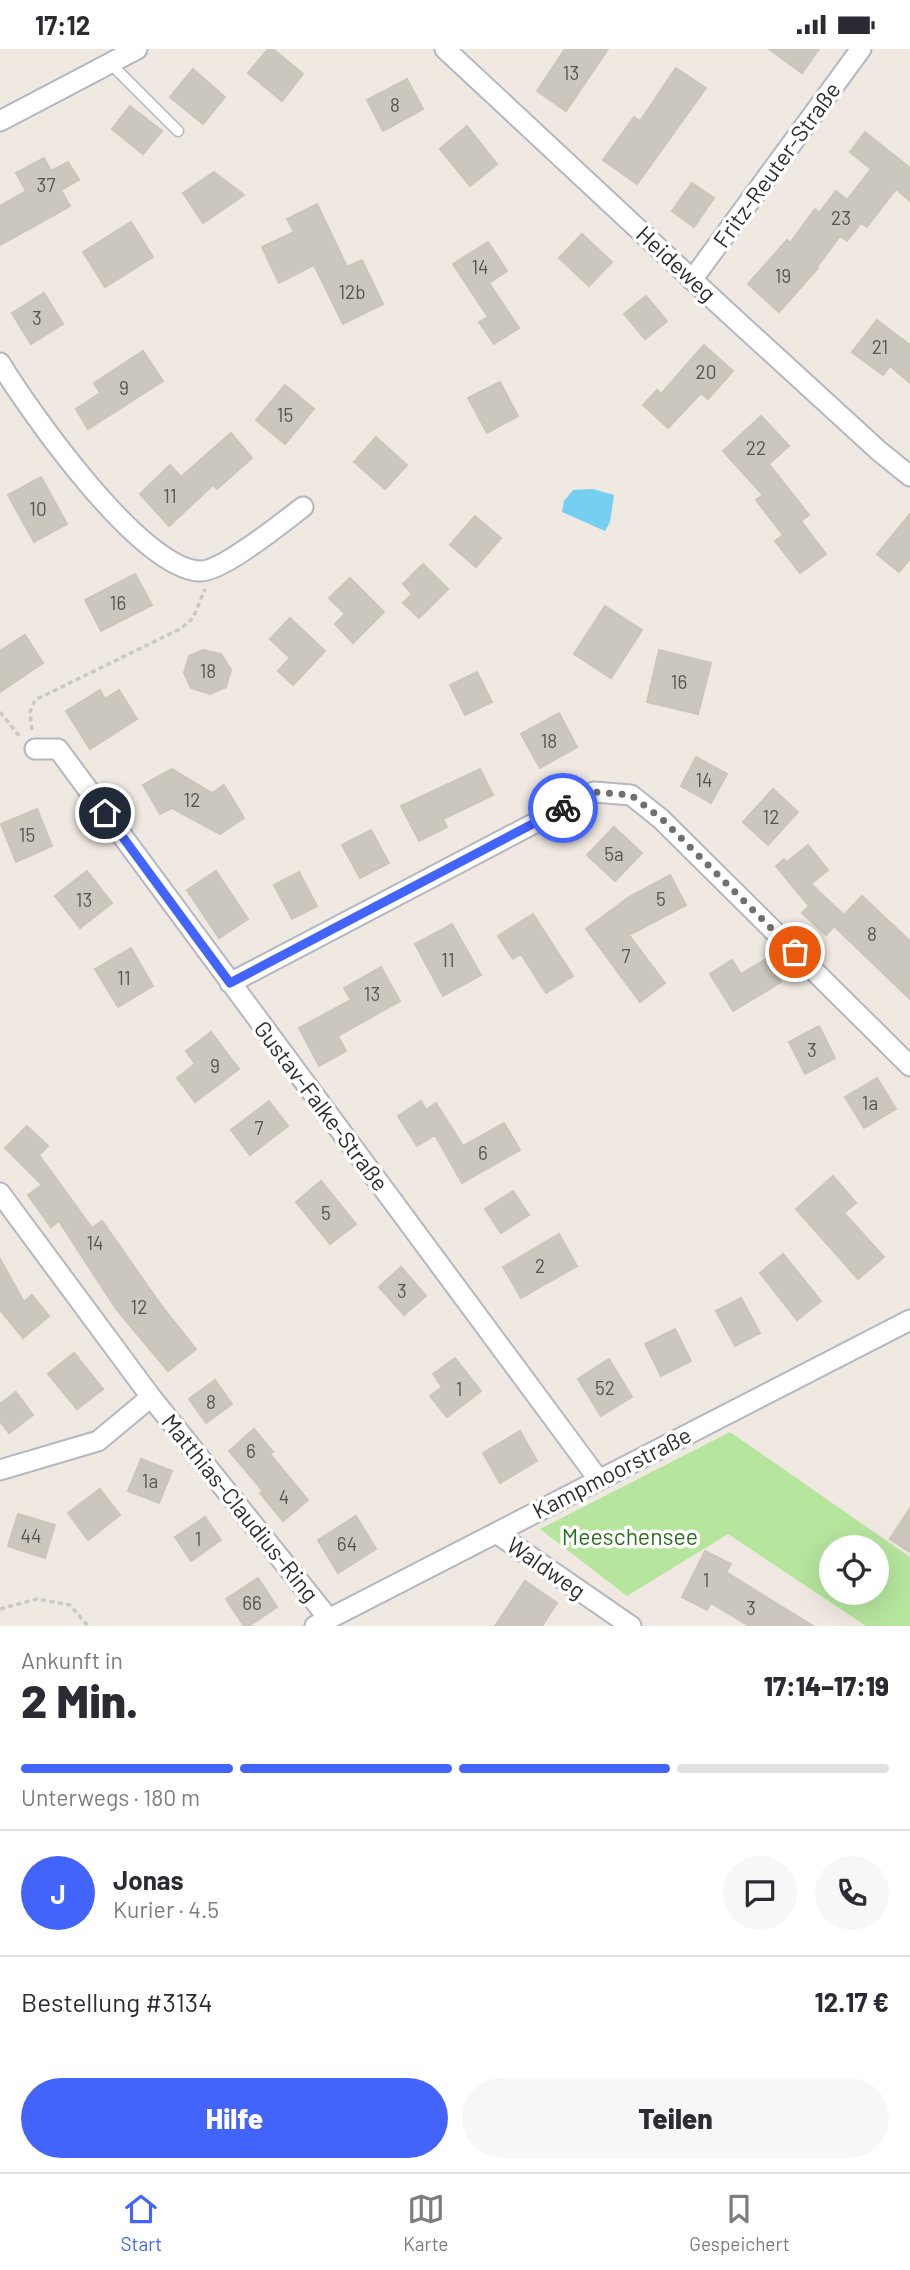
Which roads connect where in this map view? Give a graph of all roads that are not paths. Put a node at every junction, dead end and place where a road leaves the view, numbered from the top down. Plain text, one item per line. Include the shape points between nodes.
1 (136, 49) edge
2 (445, 49) edge
3 (861, 49) edge
4 (110, 63) junction
5 (0, 121) edge
6 (178, 131) dead end
7 (692, 280) junction
8 (0, 363) edge
9 (910, 476) edge
10 (303, 507) dead end
11 (35, 749) road end
12 (230, 983) junction
13 (910, 1066) edge
14 (0, 1193) edge
15 (910, 1320) edge
16 (150, 1397) junction
17 (0, 1470) edge
18 (599, 1480) junction
19 (496, 1533) junction
20 (322, 1622) edge
21 (631, 1626) edge

1 - 4 street
2 - 7 street, Heideweg
3 - 7 street, Fritz-Reuter-Straße
4 - 5 street
4 - 6 lane
7 - 9 street, Heideweg
8 - 10 street via 65,456 118,518 181,568 202,572 242,553
11 - 12 street, Gustav-Falke-Straße via 58,749
12 - 13 street via 594,792 631,795 662,819
12 - 18 street, Gustav-Falke-Straße
14 - 16 street, Matthias-Claudius-Ring
15 - 18 street, Kampmoorstraße
16 - 17 street, Matthias-Claudius-Ring via 99,1441
16 - 20 street, Matthias-Claudius-Ring
18 - 19 street, Kampmoorstraße
19 - 20 street, Kampmoorstraße
19 - 21 street, Waldweg

